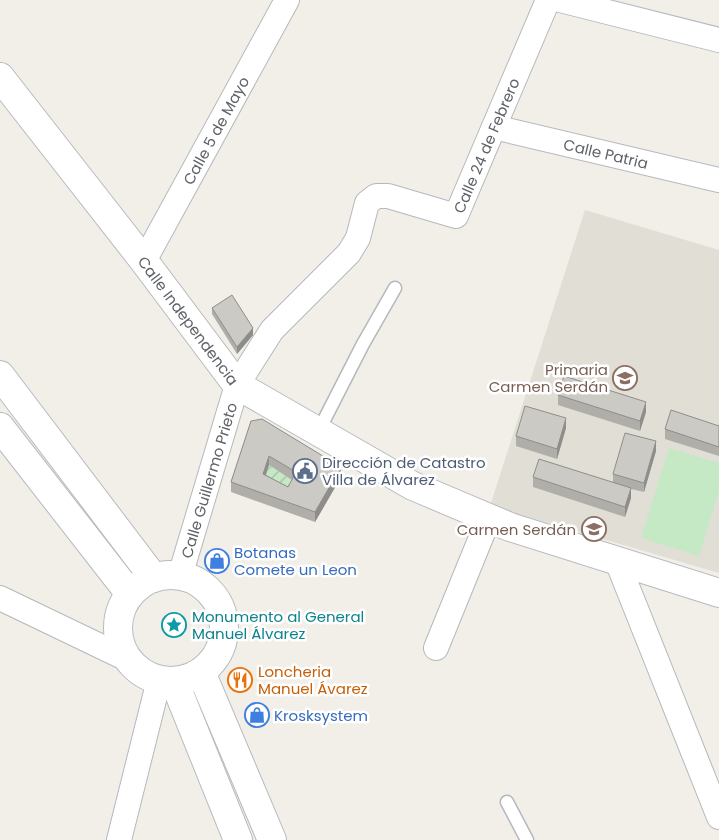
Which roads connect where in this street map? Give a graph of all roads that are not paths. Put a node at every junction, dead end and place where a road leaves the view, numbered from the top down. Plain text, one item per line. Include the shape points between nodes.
1 (287, 0) edge
2 (548, 0) edge
3 (560, 0) edge
4 (719, 40) edge
5 (0, 76) edge
6 (494, 127) junction
7 (719, 180) edge
8 (144, 261) junction
9 (395, 288) dead end
10 (0, 375) edge
11 (236, 385) junction
12 (0, 427) edge
13 (318, 432) junction
14 (483, 516) junction
15 (617, 561) junction
16 (180, 576) junction
17 (154, 578) junction
18 (719, 592) edge
19 (130, 594) junction
20 (0, 598) edge
21 (436, 648) dead end
22 (127, 659) junction
23 (201, 672) junction
24 (166, 680) junction
25 (507, 802) dead end
26 (719, 815) edge
27 (119, 840) edge
28 (238, 840) edge
29 (272, 840) edge
30 (527, 840) edge

1 - 8 street, Calle 5 de Mayo
2 - 6 street, Calle 24 de Febrero
3 - 4 street
5 - 8 main road, Calle Independencia
6 - 7 street, Calle Patria
6 - 11 street, Calle 24 de Febrero via 456,216 388,196 372,199 367,203 358,238 349,253 272,330
8 - 11 main road, Calle Independencia
9 - 13 lane
10 - 17 main road
11 - 13 main road, Calle Independencia
11 - 16 street, Calle Guillermo Prieto
12 - 19 main road
13 - 14 main road, Calle Independencia via 414,486
14 - 15 main road, Calle Independencia via 510,528
14 - 21 street via 484,530
15 - 18 main road, Calle Independencia
15 - 26 street
16 - 17 main road
16 - 23 main road via 198,582 212,593 221,608 225,626 222,644 214,660
17 - 19 main road
19 - 22 main road via 121,609 118,626 120,643
20 - 22 street
22 - 24 main road via 146,675
23 - 24 main road via 188,678
23 - 29 main road
24 - 27 street
24 - 28 main road
25 - 30 lane

